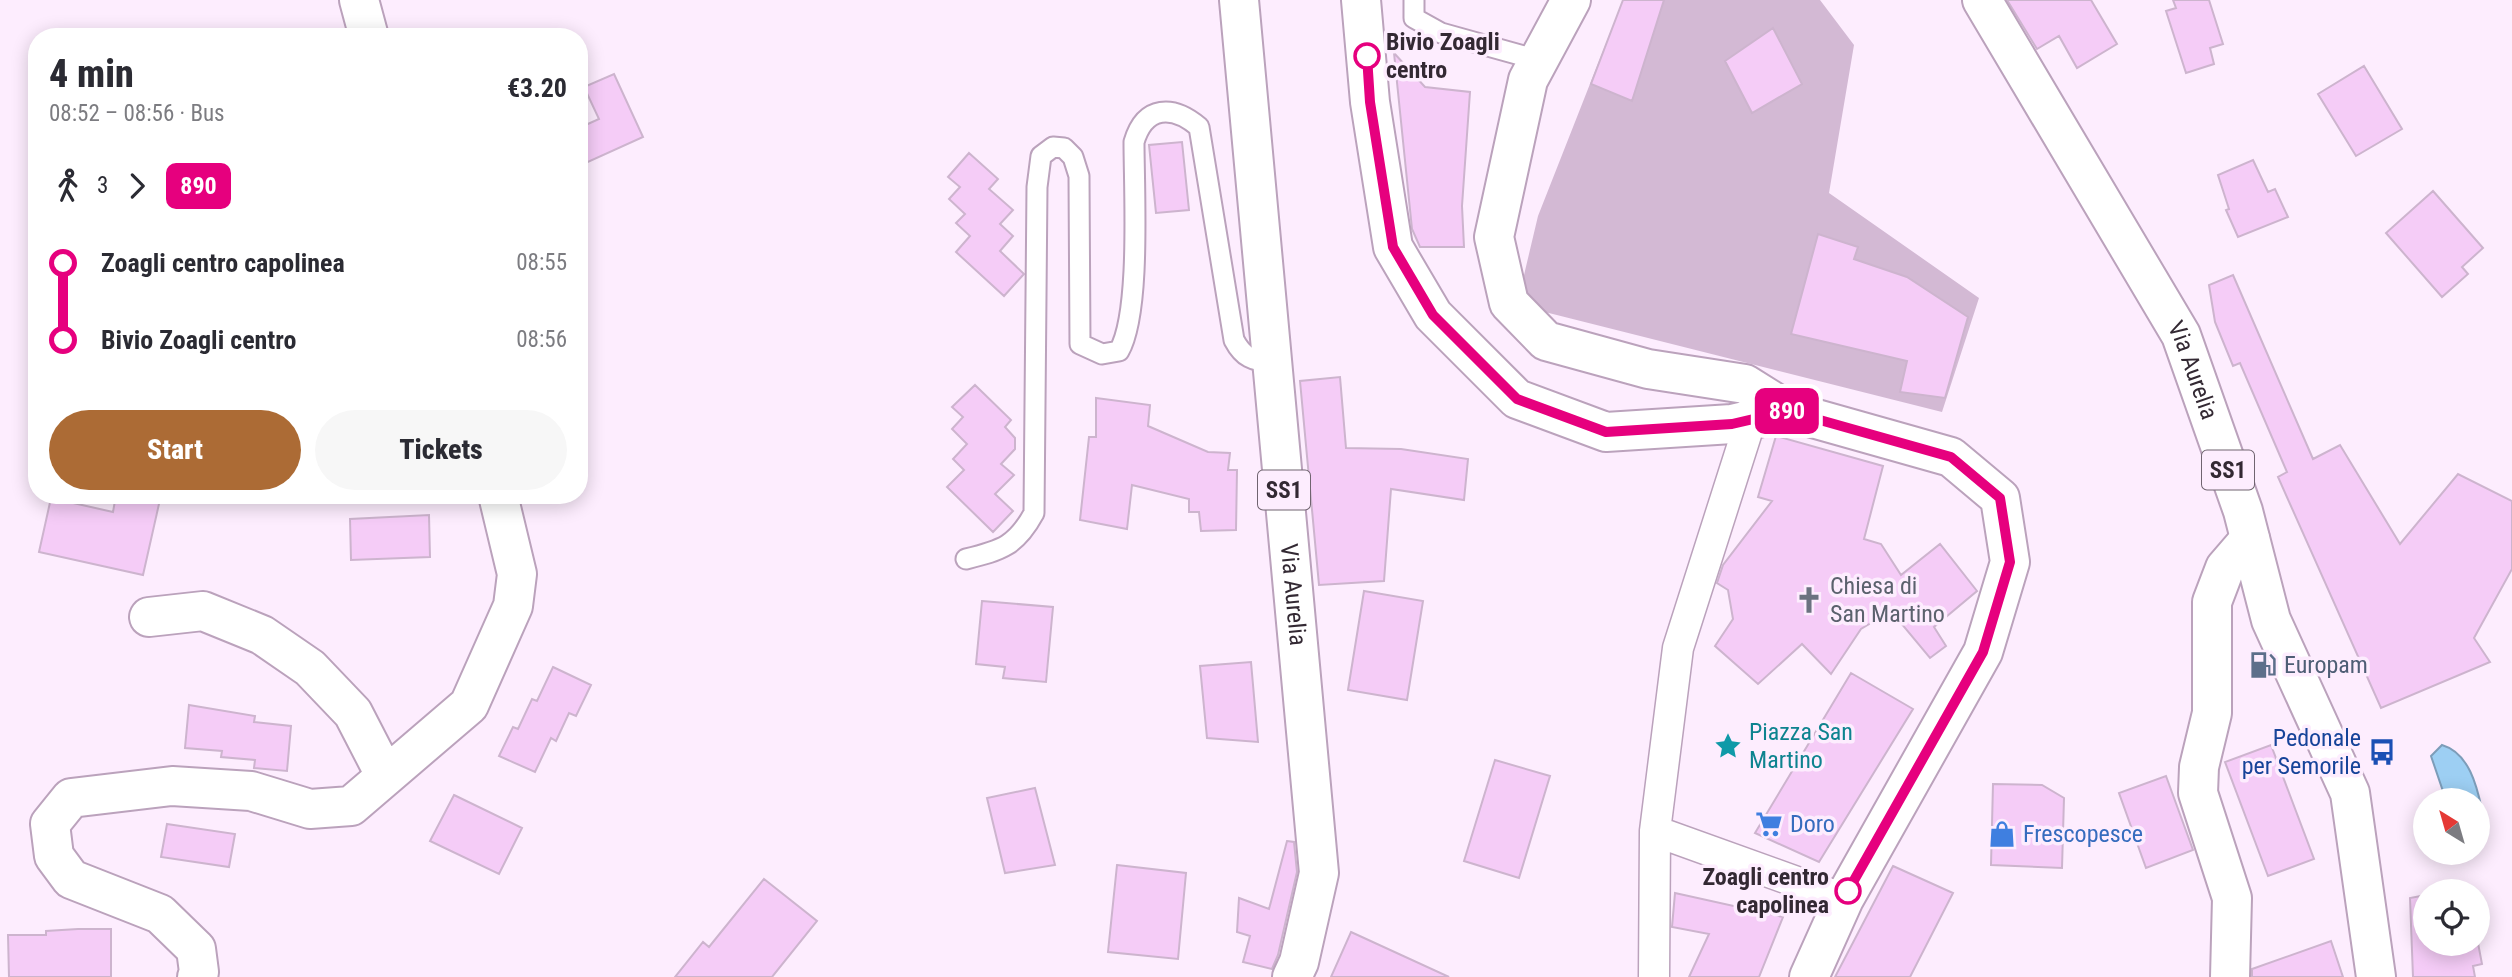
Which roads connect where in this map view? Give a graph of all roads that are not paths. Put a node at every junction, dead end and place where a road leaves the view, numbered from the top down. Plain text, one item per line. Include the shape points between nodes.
1 (359, 0) edge
2 (1239, 0) edge
3 (1361, 0) edge
4 (1414, 0) edge
5 (1571, 0) edge
6 (1982, 0) edge
7 (367, 28) edge
8 (1538, 60) junction
9 (1272, 361) junction
10 (1788, 411) junction
11 (1751, 419) junction
12 (500, 504) edge
13 (2250, 539) junction
14 (966, 559) dead end
15 (149, 617) dead end
16 (385, 775) junction
17 (1655, 831) junction
18 (1844, 899) junction
19 (197, 977) edge
20 (1292, 977) edge
21 (1654, 977) edge
22 (1809, 977) edge
23 (2230, 977) edge
24 (2376, 977) edge

1 - 7 street
2 - 9 street, Via Aurelia / SS1
3 - 11 street via 1370,102 1393,247 1433,315 1517,399 1606,432
4 - 8 lane via 1414,18 1441,33
5 - 8 street
6 - 13 street, Via Aurelia / SS1 via 2181,335
8 - 10 street via 1528,80 1494,237 1509,303 1546,341 1648,369 1745,384
9 - 14 lane via 1257,362 1241,353 1234,340 1199,127 1183,113 1167,111 1151,116 1138,128 1134,142 1128,336 1119,351 1102,354 1080,344 1079,176 1073,157 1064,148 1053,147 1041,156 1037,187 1034,513 1021,535 1000,551
9 - 20 street, Via Aurelia / SS1 via 1319,873
10 - 11 street
10 - 18 street via 1951,457 2000,498 2010,562 1983,652
11 - 17 street via 1678,648
12 - 16 street via 517,574 513,606 469,705
13 - 23 street via 2225,568 2212,602 2212,713 2198,793 2232,898
13 - 24 street, Via Aurelia / SS1 via 2271,620 2350,793
15 - 16 street via 203,611 262,635 310,667 353,713
16 - 19 street via 351,806 310,809 251,791 172,786 71,798 50,824 54,856 71,879 160,914 196,949
17 - 18 street
17 - 21 street
18 - 22 street

